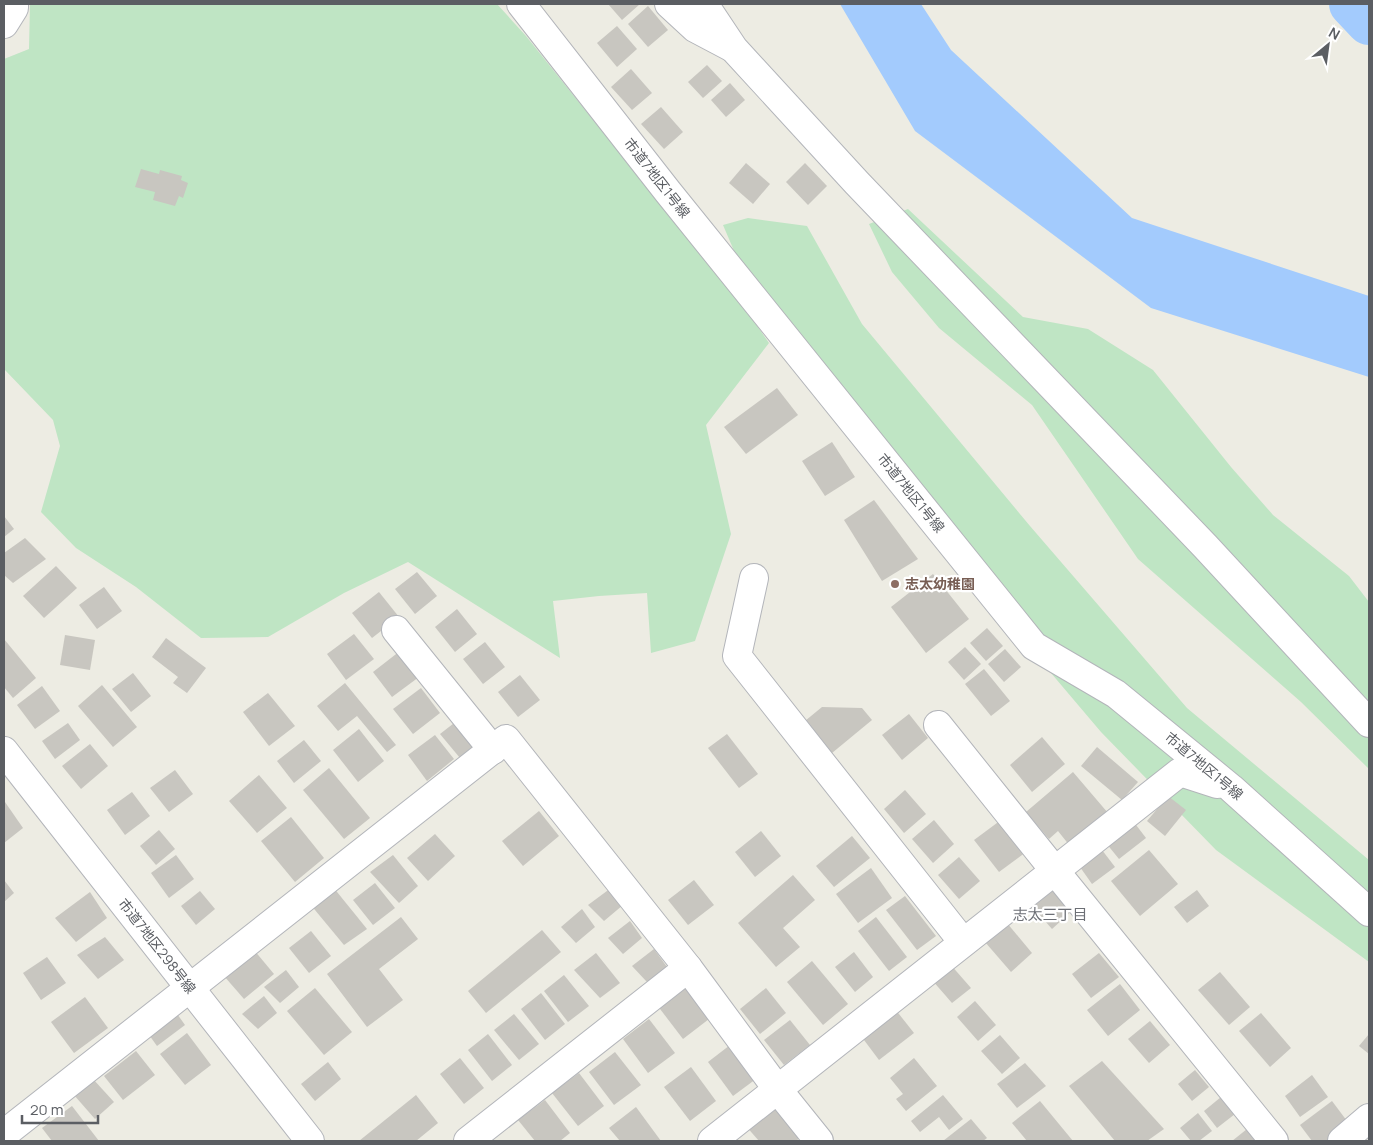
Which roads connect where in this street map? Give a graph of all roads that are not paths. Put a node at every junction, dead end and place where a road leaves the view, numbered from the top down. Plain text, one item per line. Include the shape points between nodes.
1 (14, 4) edge
2 (521, 4) edge
3 (669, 4) edge
4 (704, 4) edge
5 (4, 24) edge
6 (734, 48) junction
7 (754, 578) dead end
8 (396, 630) dead end
9 (1369, 723) edge
10 (938, 724) dead end
11 (493, 750) junction
12 (4, 751) edge
13 (1230, 788) junction
14 (1054, 871) junction
15 (1369, 912) edge
16 (963, 942) junction
17 (688, 968) junction
18 (190, 987) junction
19 (778, 1090) junction
20 (1369, 1118) edge
21 (4, 1134) edge
22 (310, 1141) edge
23 (468, 1141) edge
24 (712, 1141) edge
25 (819, 1141) edge
26 (1274, 1141) edge
27 (1342, 1141) edge

1 - 5 street
2 - 13 street, 市道7地区1号線 via 674,200 1034,646 1116,694
3 - 6 street via 695,28
4 - 6 street
6 - 9 street via 857,183 1205,546
7 - 16 street via 737,656
8 - 11 street
10 - 14 street
11 - 17 street via 506,739
11 - 18 street
12 - 18 street, 市道7地区298号線
13 - 14 street via 1180,772
13 - 15 street, 市道7地区1号線
14 - 16 street
14 - 26 street
16 - 19 street
17 - 19 street
17 - 23 street
18 - 21 street
18 - 22 street, 市道7地区298号線
19 - 24 street
19 - 25 street
20 - 27 street

